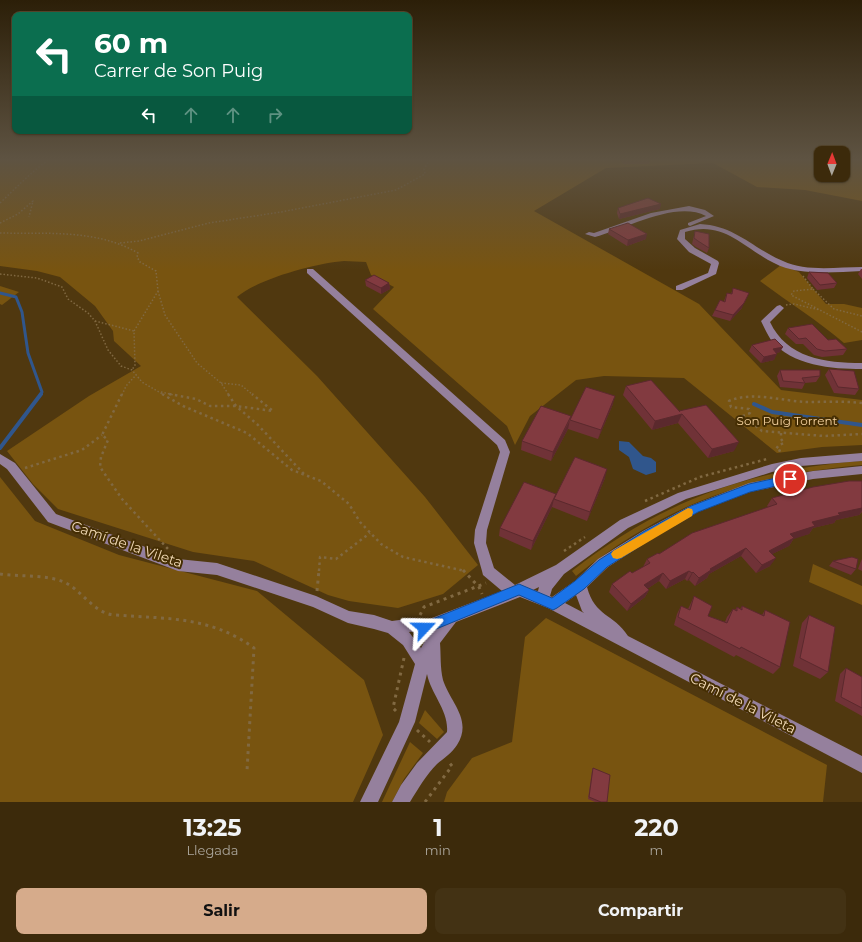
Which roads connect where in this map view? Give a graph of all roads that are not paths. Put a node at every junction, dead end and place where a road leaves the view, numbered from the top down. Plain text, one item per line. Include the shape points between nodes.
1 (682, 231) junction
2 (589, 234) dead end
3 (862, 269) edge
4 (310, 271) dead end
5 (679, 288) dead end
6 (780, 308) dead end
7 (862, 366) edge
8 (862, 457) edge
9 (0, 458) edge
10 (862, 470) edge
11 (561, 569) junction
12 (580, 585) junction
13 (516, 591) junction
14 (548, 602) junction
15 (392, 628) junction
16 (429, 634) junction
17 (623, 641) junction
18 (422, 661) junction
19 (862, 765) edge
20 (369, 802) edge
21 (402, 802) edge

1 - 2 street via 690,224 711,216 685,207 663,214 653,214 596,235
1 - 3 street via 700,226 719,229 743,239 780,263 801,268
1 - 5 street via 681,240 692,250 715,263 712,274
4 - 13 street, Camí de la Vileta via 501,442 506,452 481,530 480,543 488,571
6 - 7 street via 765,321 776,339 799,356 839,367
8 - 11 street via 801,462 772,468 682,496 624,524
9 - 15 street, Camí de la Vileta via 15,471 52,518 178,565 217,569 316,602 348,617
10 - 12 street via 813,475 749,488 694,509 603,563
11 - 13 street
11 - 14 street via 546,586
12 - 14 street
12 - 17 street, Camí de la Vileta via 583,601 590,613 614,628
13 - 14 street, Camí de la Vileta
13 - 16 street via 455,615
14 - 17 street, Camí de la Vileta
15 - 16 street, Camí de la Vileta via 414,625
15 - 18 street, Camí de la Vileta via 408,640
16 - 18 street
16 - 21 street via 438,687 452,714 455,732 446,747 431,760 408,788
17 - 19 street, Camí de la Vileta
18 - 20 street via 408,720

